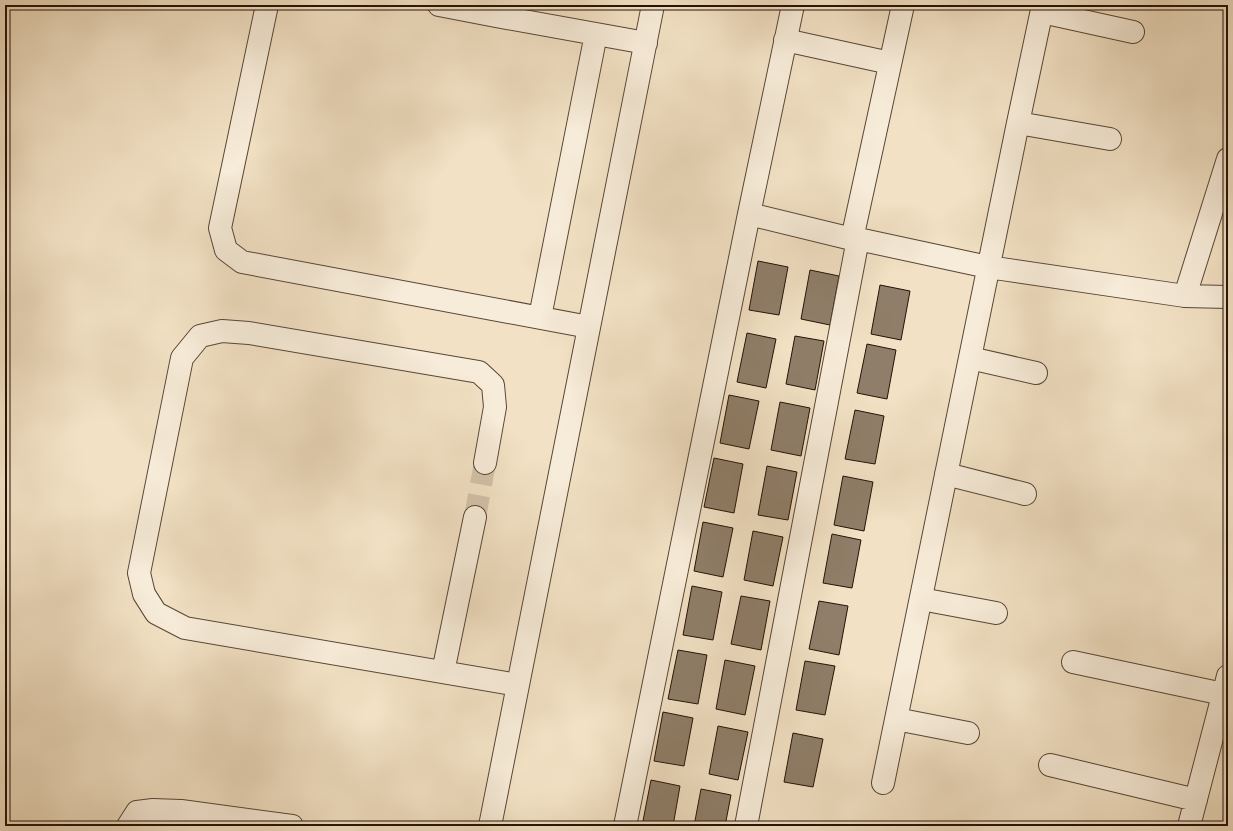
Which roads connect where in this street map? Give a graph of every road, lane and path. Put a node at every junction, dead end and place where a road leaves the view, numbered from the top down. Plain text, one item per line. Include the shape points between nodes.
1 (266, 5) edge
2 (440, 5) edge
3 (653, 5) edge
4 (793, 5) edge
5 (902, 5) edge
6 (1042, 8) edge
7 (497, 11) edge
8 (1133, 32) dead end
9 (596, 34) junction
10 (785, 40) junction
11 (646, 43) junction
12 (890, 62) junction
13 (1018, 123) junction
14 (1110, 139) dead end
15 (1228, 159) edge
16 (749, 214) junction
17 (855, 239) junction
18 (988, 267) junction
19 (1185, 296) junction
20 (1228, 297) edge
21 (540, 317) junction
22 (589, 327) junction
23 (970, 358) junction
24 (1036, 373) dead end
25 (485, 463) tunnel mouth
26 (946, 474) junction
27 (1025, 494) dead end
28 (475, 517) tunnel mouth
29 (921, 599) junction
30 (996, 613) dead end
31 (1073, 662) dead end
32 (443, 672) junction
33 (518, 685) junction
34 (1226, 685) edge
35 (896, 719) junction
36 (968, 733) dead end
37 (1050, 765) dead end
38 (884, 783) dead end
39 (1196, 800) junction
40 (751, 825) edge
41 (128, 826) edge
42 (292, 826) edge
43 (490, 826) edge
44 (625, 826) edge
45 (1189, 826) edge

1 - 21 street via 220,228 226,250 242,262
2 - 7 street
3 - 11 street
4 - 10 street
5 - 12 street
6 - 8 street
6 - 13 street
7 - 9 street
9 - 11 street
9 - 21 street
10 - 12 street
10 - 16 street
11 - 22 street
12 - 17 street
13 - 14 street
13 - 18 street
15 - 19 street
16 - 17 street
16 - 44 street
17 - 18 street
17 - 40 street
18 - 19 street
18 - 23 street
19 - 20 street
21 - 22 street
22 - 33 street
23 - 24 street
23 - 26 street
25 - 32 street via 495,407 493,385 479,372 249,333 222,331 200,336 182,358 139,573 144,594 156,613 185,628
26 - 27 street
26 - 29 street
28 - 32 street
29 - 30 street
29 - 35 street
31 - 34 street
32 - 33 street
33 - 43 street
34 - 39 street
35 - 36 street
35 - 38 street
37 - 39 street
39 - 45 street
41 - 42 street via 137,812 153,810 181,811

